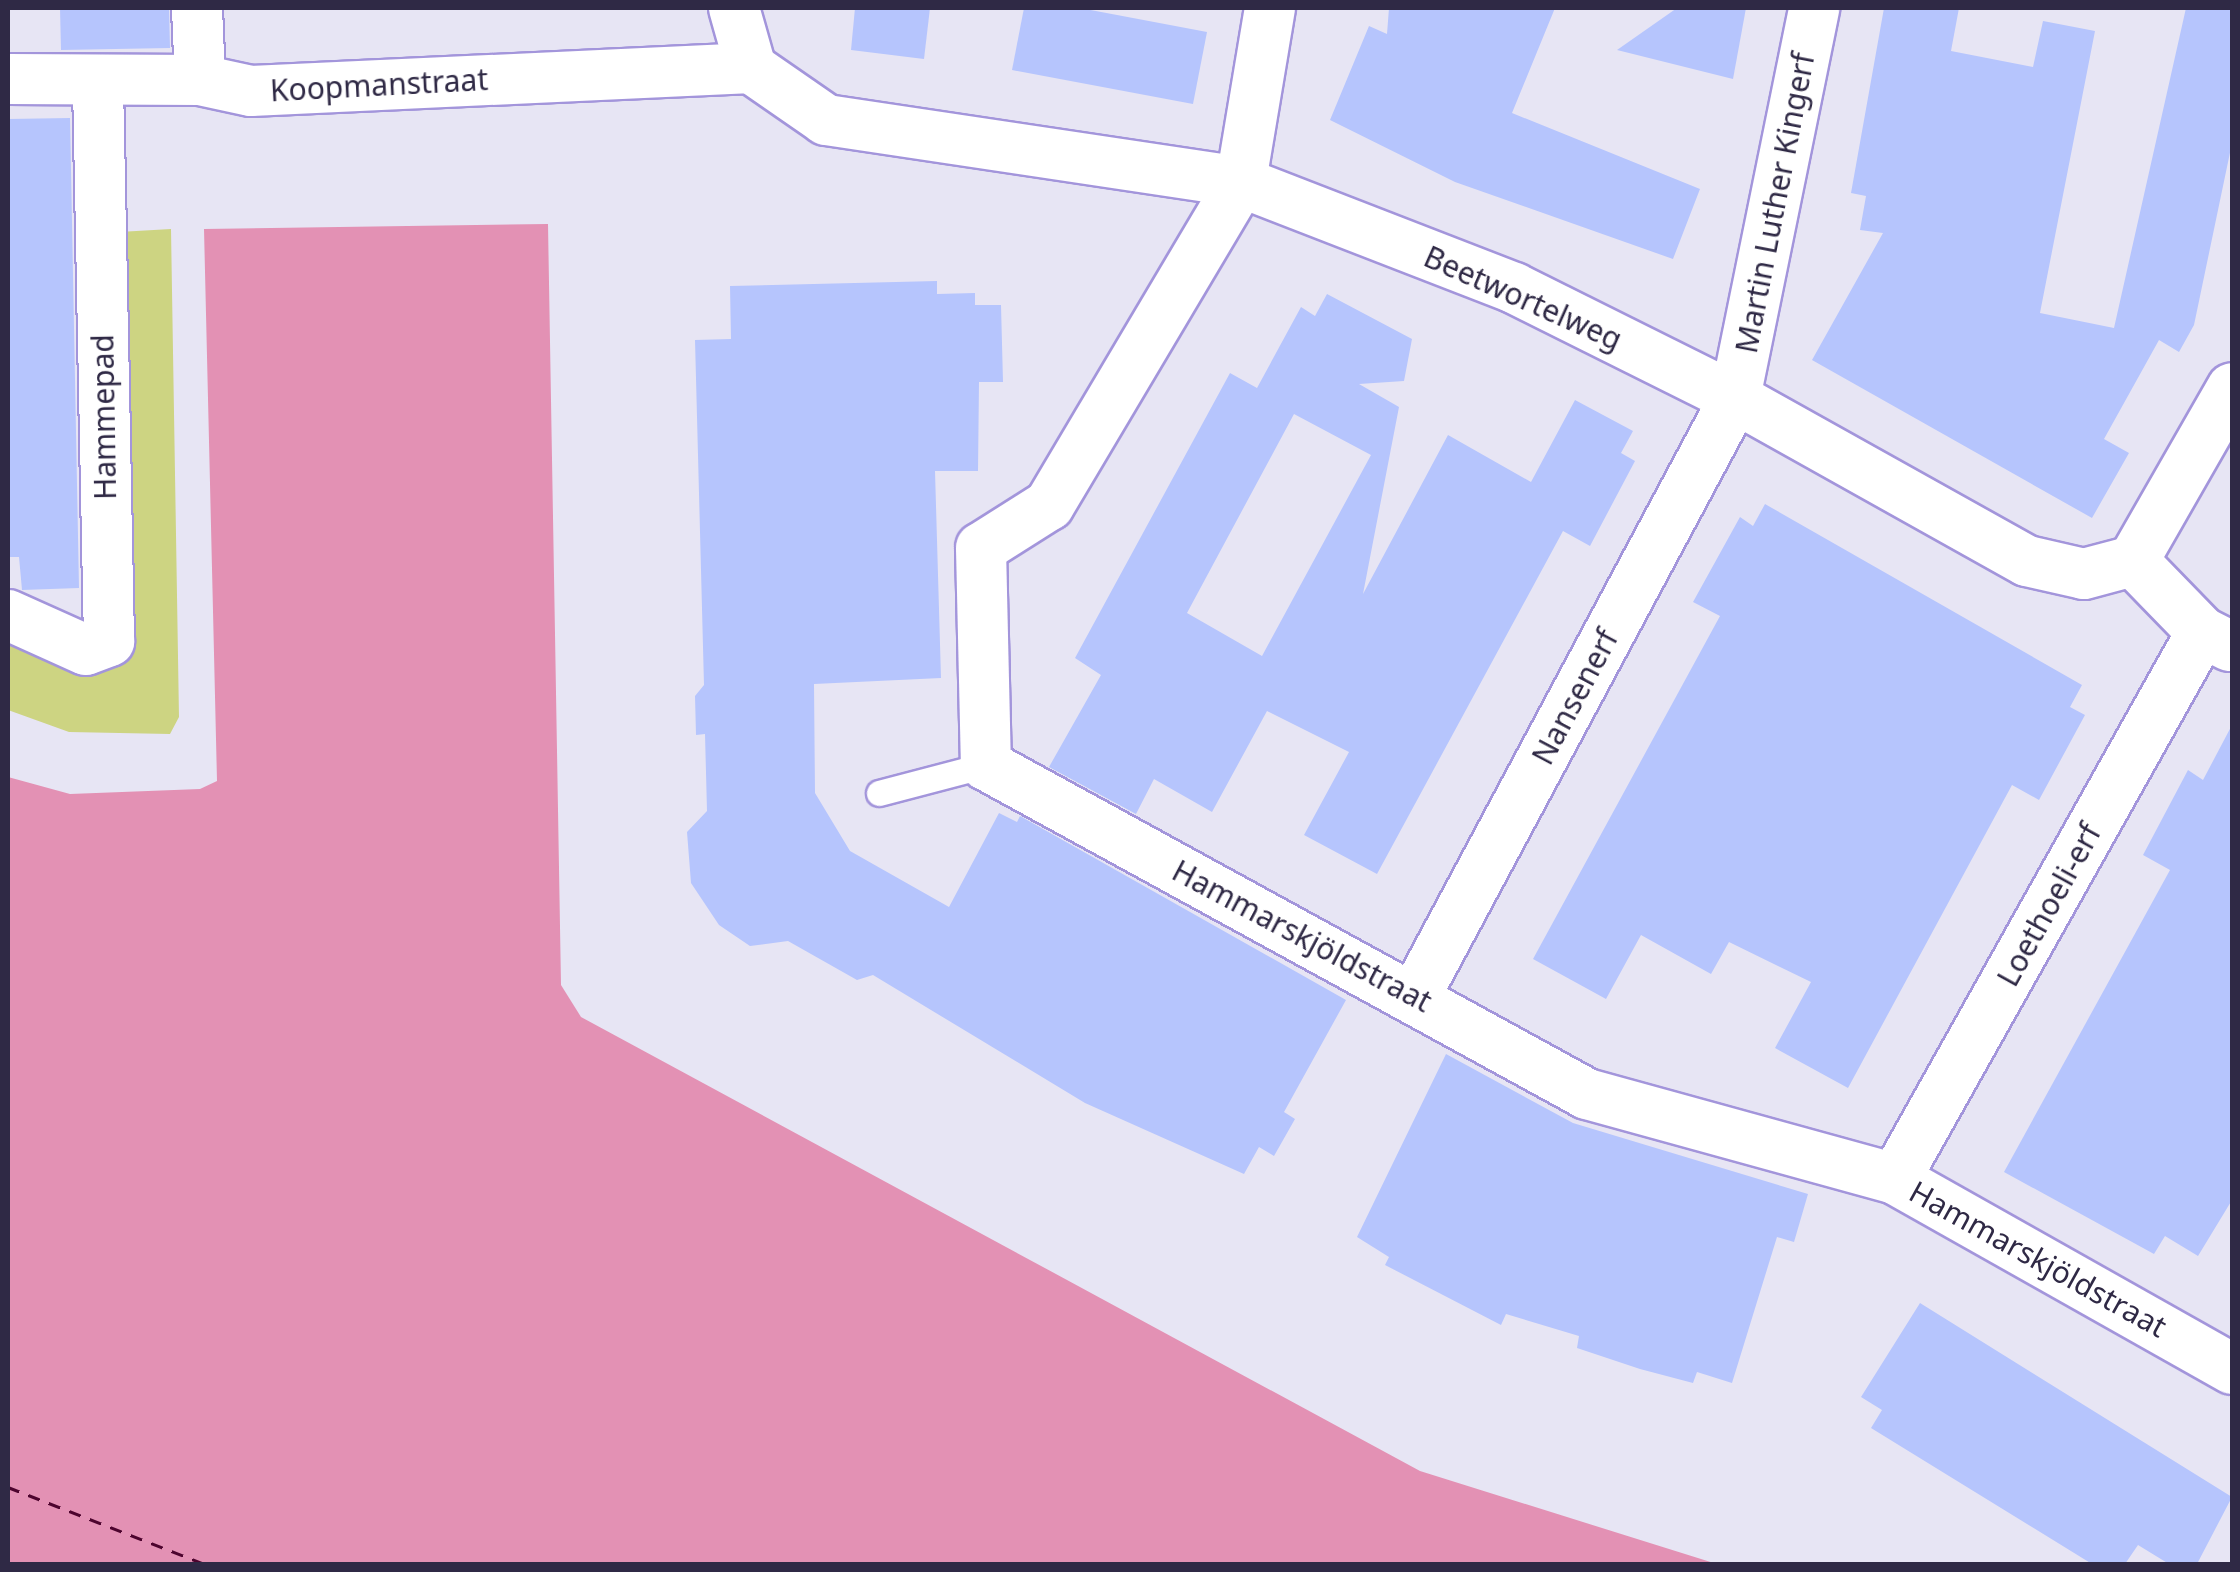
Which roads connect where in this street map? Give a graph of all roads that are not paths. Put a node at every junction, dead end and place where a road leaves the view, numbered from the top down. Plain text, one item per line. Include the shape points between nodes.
1 (197, 8) edge
2 (734, 8) edge
3 (1270, 8) edge
4 (1814, 8) edge
5 (751, 68) junction
6 (8, 79) edge
7 (200, 80) junction
8 (98, 81) junction
9 (1241, 182) junction
10 (2232, 388) edge
11 (1735, 398) junction
12 (2133, 561) junction
13 (8, 615) edge
14 (2217, 640) edge
15 (986, 765) junction
16 (879, 793) dead end
17 (1415, 996) junction
18 (1895, 1179) junction
19 (2232, 1368) edge

1 - 7 street
2 - 5 street
3 - 9 street
4 - 11 street, Martin Luther Kingerf
5 - 7 street, Koopmanstraat via 251,91
5 - 9 street, Beetwortelweg via 826,120
6 - 8 street, Koopmanstraat
7 - 8 street, Koopmanstraat
8 - 13 street, Hammepad via 109,642 86,650
9 - 11 street, Beetwortelweg via 1514,288
9 - 15 street via 1050,505 981,548
10 - 12 street
11 - 12 street, Beetwortelweg via 2027,562 2084,574
11 - 17 street, Nansenerf
12 - 14 street
14 - 18 street, Loethoeli-erf
15 - 16 lane
15 - 17 street, Hammarskjöldstraat
17 - 18 street, Hammarskjöldstraat via 1587,1094
18 - 19 street, Hammarskjöldstraat

